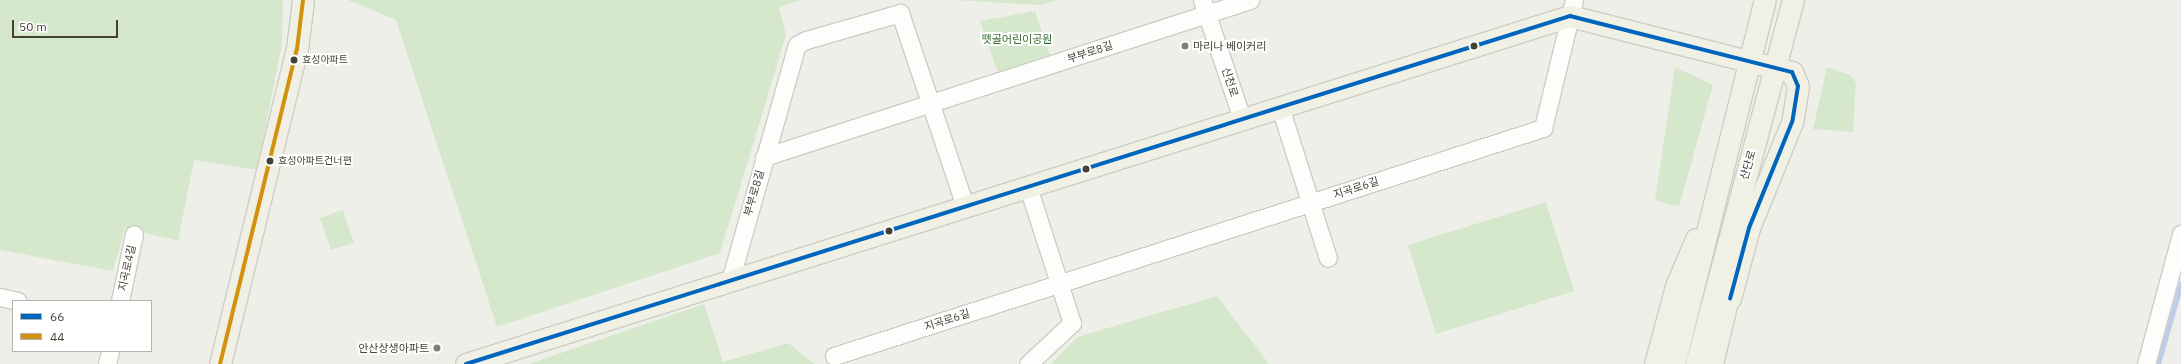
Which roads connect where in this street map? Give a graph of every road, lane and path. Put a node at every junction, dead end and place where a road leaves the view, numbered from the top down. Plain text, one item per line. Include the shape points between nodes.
1 (303, 0) edge
2 (1250, 0) edge
3 (1766, 0) edge
4 (1793, 0) edge
5 (1205, 7) edge
6 (1572, 8) edge
7 (1749, 59) junction
8 (1776, 65) junction
9 (930, 103) junction
10 (1280, 107) junction
11 (1242, 119) junction
12 (764, 156) junction
13 (1723, 174) junction
14 (1744, 179) junction
15 (1028, 187) junction
16 (1310, 203) junction
17 (965, 206) junction
18 (134, 234) dead end
19 (2181, 234) edge
20 (1328, 258) dead end
21 (730, 281) junction
22 (1059, 284) junction
23 (0, 297) edge
24 (1730, 299) junction
25 (14, 300) edge
26 (120, 300) edge
27 (110, 352) edge
28 (839, 360) edge
29 (107, 364) edge
30 (220, 364) edge
31 (466, 364) edge
32 (1028, 364) edge
33 (1655, 364) edge
34 (1674, 364) edge
35 (1696, 364) edge
36 (1712, 364) edge
37 (2146, 364) edge

1 - 30 main road via 297,48
2 - 5 street, 부부로8길
3 - 7 main road, 산단로
4 - 8 main road, 산단로
5 - 9 street, 부부로8길
5 - 11 street, 신천로
6 - 7 main road
6 - 10 main road
6 - 16 street, 지곡로6길 via 1543,128
7 - 8 main road
7 - 13 main road, 산단로
8 - 14 main road, 산단로
8 - 24 main road via 1792,72 1798,86 1792,122 1749,228
9 - 12 street, 부부로8길
9 - 12 street via 900,13 797,45
9 - 17 street
10 - 11 main road
10 - 16 street
11 - 15 main road
12 - 21 street, 부부로8길
13 - 33 main road via 1676,286
13 - 34 main road, 산단로
14 - 24 main road
14 - 35 main road, 산단로
15 - 17 main road
15 - 22 street
16 - 20 street
16 - 22 street, 지곡로6길
17 - 21 main road
18 - 26 street, 지곡로4길
19 - 37 street
21 - 31 main road
22 - 28 street, 지곡로6길
22 - 32 street via 1072,323
23 - 25 street
24 - 36 main road
27 - 29 street

